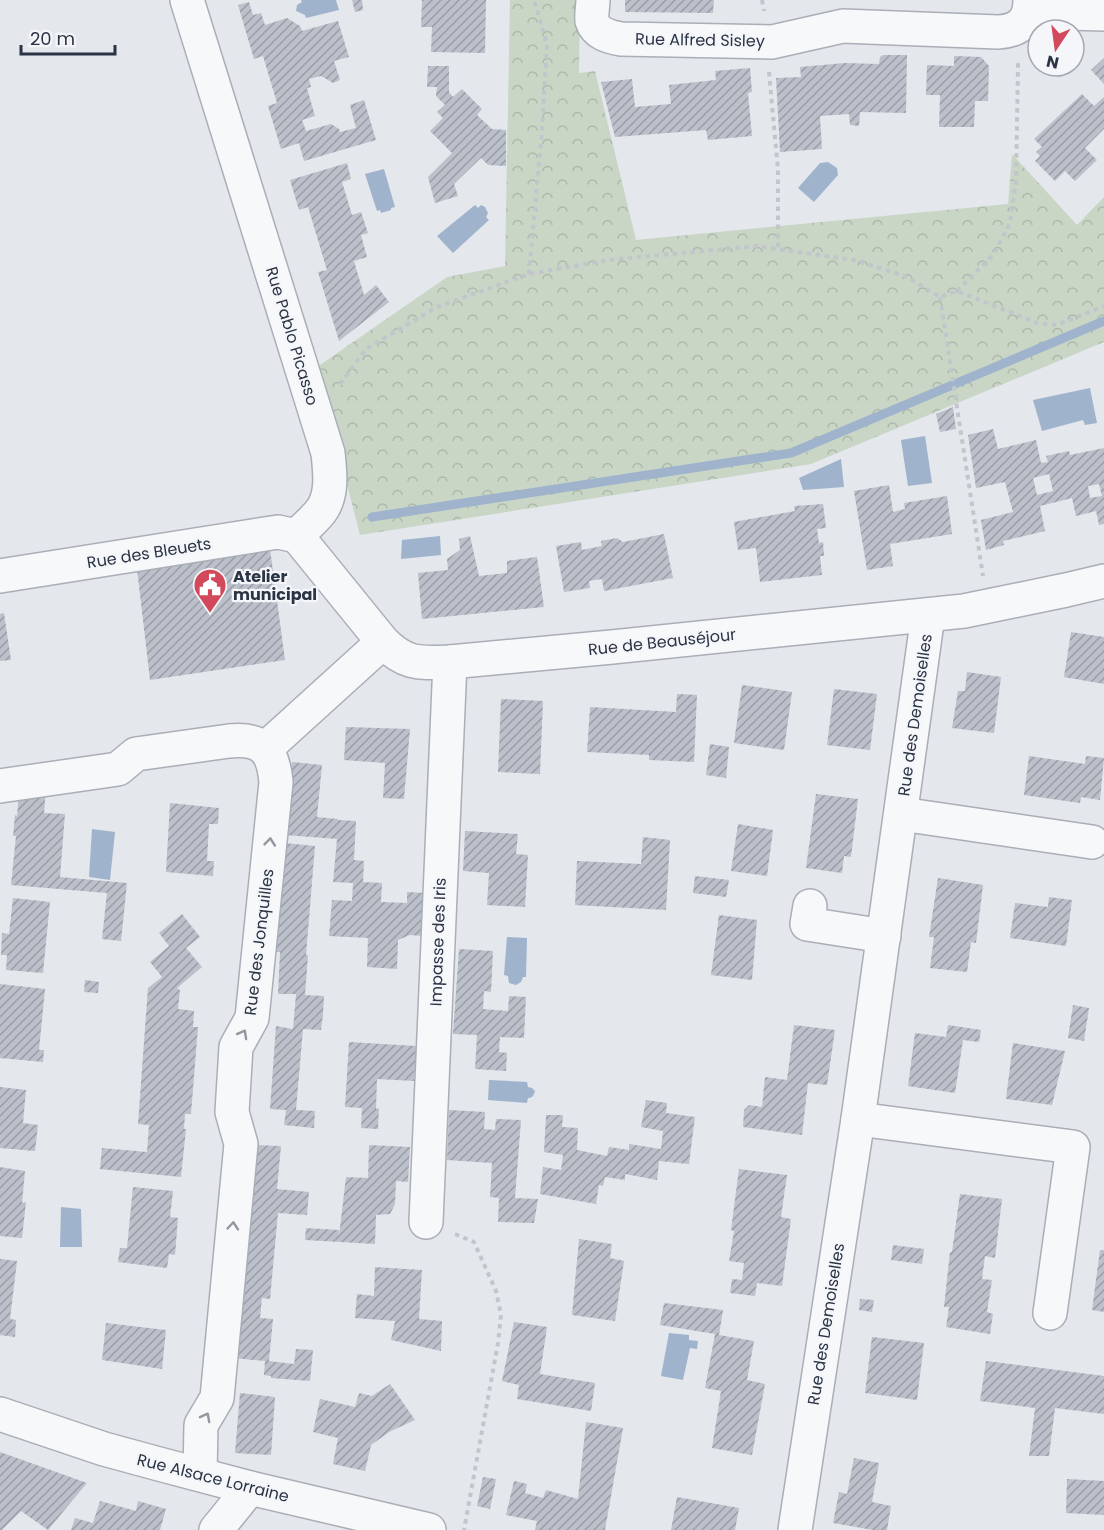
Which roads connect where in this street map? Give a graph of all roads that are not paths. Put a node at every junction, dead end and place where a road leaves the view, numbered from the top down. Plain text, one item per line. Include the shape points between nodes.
1 (187, 0) edge
2 (593, 0) edge
3 (1104, 14) edge
4 (1024, 15) edge
5 (297, 536) junction
6 (0, 576) edge
7 (1104, 581) edge
8 (928, 615) junction
9 (383, 642) junction
10 (450, 662) junction
11 (265, 749) junction
12 (0, 786) edge
13 (901, 814) junction
14 (1092, 842) dead end
15 (810, 906) dead end
16 (884, 936) junction
17 (858, 1119) junction
18 (426, 1222) road end
19 (1050, 1313) dead end
20 (0, 1414) edge
21 (200, 1474) junction
22 (250, 1488) junction
23 (216, 1530) edge
24 (429, 1530) edge
25 (795, 1530) edge

1 - 5 street, Rue Pablo Picasso via 328,453 329,492 323,509
2 - 4 street, Rue Alfred Sisley via 592,22 601,33 621,39 772,42 843,26 998,32
3 - 4 street, Rue Alfred Sisley
5 - 6 street, Rue des Bleuets via 278,532
5 - 9 street
7 - 8 street, Rue de Beauséjour
8 - 10 street, Rue de Beauséjour
8 - 13 street, Rue des Demoiselles
9 - 10 street, Rue de Beauséjour via 409,660
9 - 11 street
10 - 18 street, Impasse des Iris
11 - 12 street via 244,740 229,741 136,754 118,769
21 -> 11 street, Rue des Jonquilles via 201,1425 217,1398 241,1144 232,1112 236,1047 252,1018 276,782 271,756
13 - 14 street, Rue des Demoiselles
13 - 16 street, Rue des Demoiselles
15 - 16 street via 807,924
16 - 17 street, Rue des Demoiselles
17 - 19 street via 1073,1147
17 - 25 street, Rue des Demoiselles
20 - 21 street, Rue Alsace Lorraine via 104,1449
21 - 22 street, Rue Alsace Lorraine
22 - 23 street
22 - 24 street, Rue Alsace Lorraine

